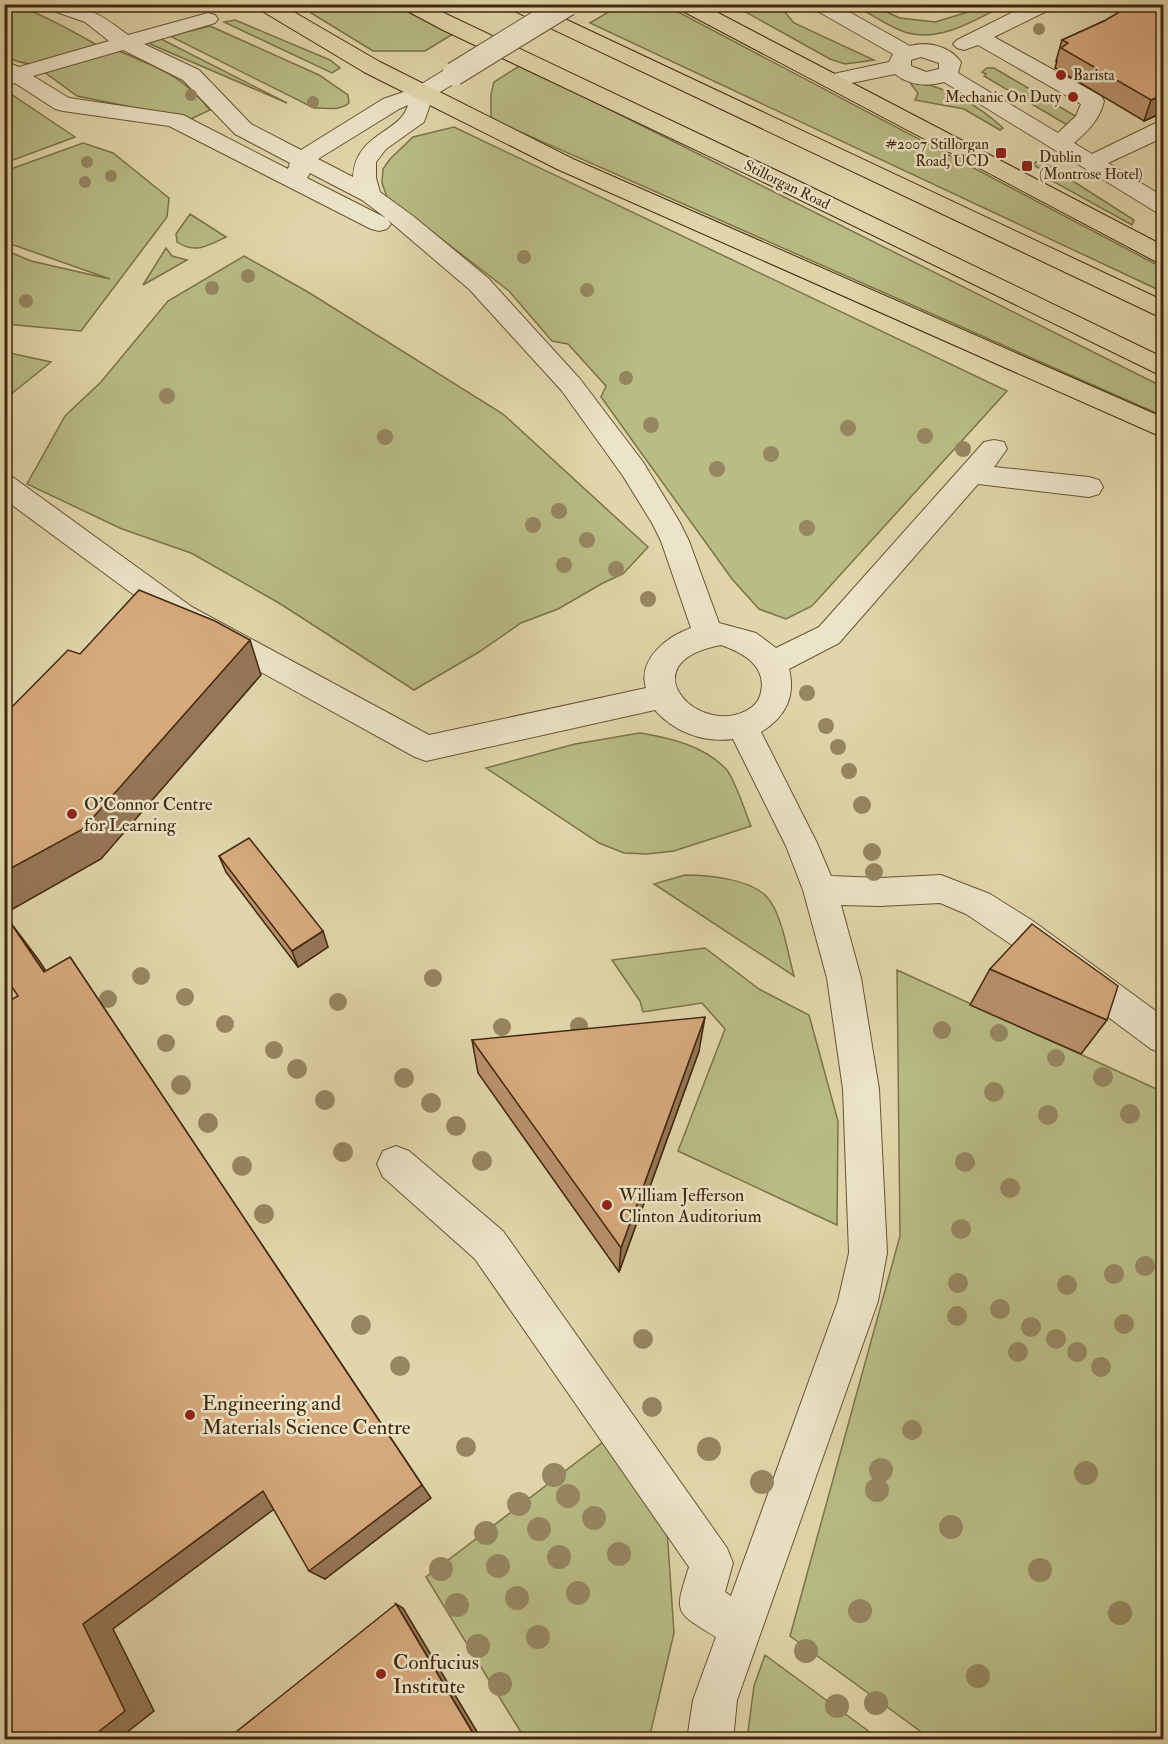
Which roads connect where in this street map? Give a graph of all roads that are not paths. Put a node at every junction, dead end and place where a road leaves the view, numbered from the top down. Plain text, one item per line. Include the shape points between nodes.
1 (52, 4) edge
2 (183, 4) edge
3 (264, 4) edge
4 (409, 4) edge
5 (515, 4) edge
6 (568, 4) edge
7 (684, 4) edge
8 (819, 4) edge
9 (1046, 4) edge
10 (123, 17) dead end
11 (145, 17) dead end
12 (92, 18) junction
13 (207, 19) dead end
14 (978, 37) junction
15 (125, 43) junction
16 (904, 59) junction
17 (943, 64) junction
18 (9, 74) edge
19 (832, 81) junction
20 (423, 93) junction
21 (1161, 130) edge
22 (1059, 144) junction
23 (303, 159) junction
24 (1091, 163) junction
25 (296, 182) junction
26 (1164, 182) edge
27 (1141, 193) junction
28 (370, 195) junction
29 (1164, 207) edge
30 (1164, 256) edge
31 (451, 260) junction
32 (1164, 311) edge
33 (1164, 369) edge
34 (1164, 429) edge
35 (994, 449) dead end
36 (971, 474) junction
37 (4, 485) edge
38 (1089, 487) dead end
39 (708, 635) junction
40 (772, 663) junction
41 (663, 696) junction
42 (742, 725) junction
43 (820, 890) junction
44 (1164, 1038) edge
45 (396, 1164) dead end
46 (741, 1628) junction
47 (710, 1740) edge

1 - 12 street
2 - 11 street via 173,11
3 - 20 main road
4 - 33 main road, Stillorgan Road
5 - 32 main road
6 - 20 street, bridge
7 - 19 main road
8 - 16 street
9 - 14 street
10 - 12 street
12 - 15 street
13 - 15 street
14 - 17 street
14 - 22 street via 1093,102 1085,122
15 - 18 street
15 - 23 street via 190,75 243,129
16 - 17 street via 908,74 924,78
16 - 19 street
17 - 22 street
18 - 25 street via 63,104 175,120
19 - 30 main road
20 - 23 street via 391,104
20 - 28 street via 416,117 378,144 365,162 364,178
20 - 34 main road via 565,164
21 - 24 street
22 - 24 street
23 - 25 street
23 - 28 street
24 - 27 street
25 - 31 street
26 - 27 street
27 - 29 street
28 - 31 street
31 - 39 street via 479,284 571,385 633,469 675,542
35 - 36 street
36 - 38 street
36 - 40 street via 829,635
37 - 41 street via 182,615 426,748
39 - 40 street via 746,640
39 - 41 street via 690,639 665,658 659,672
40 - 42 street via 778,685 771,707
41 - 42 street via 675,712 689,721 706,727
42 - 43 street
43 - 44 street via 941,889 978,904
43 - 46 street via 844,978 861,1089 868,1253 858,1301
45 - 46 street via 489,1245 712,1563 700,1602
46 - 47 street via 715,1700

